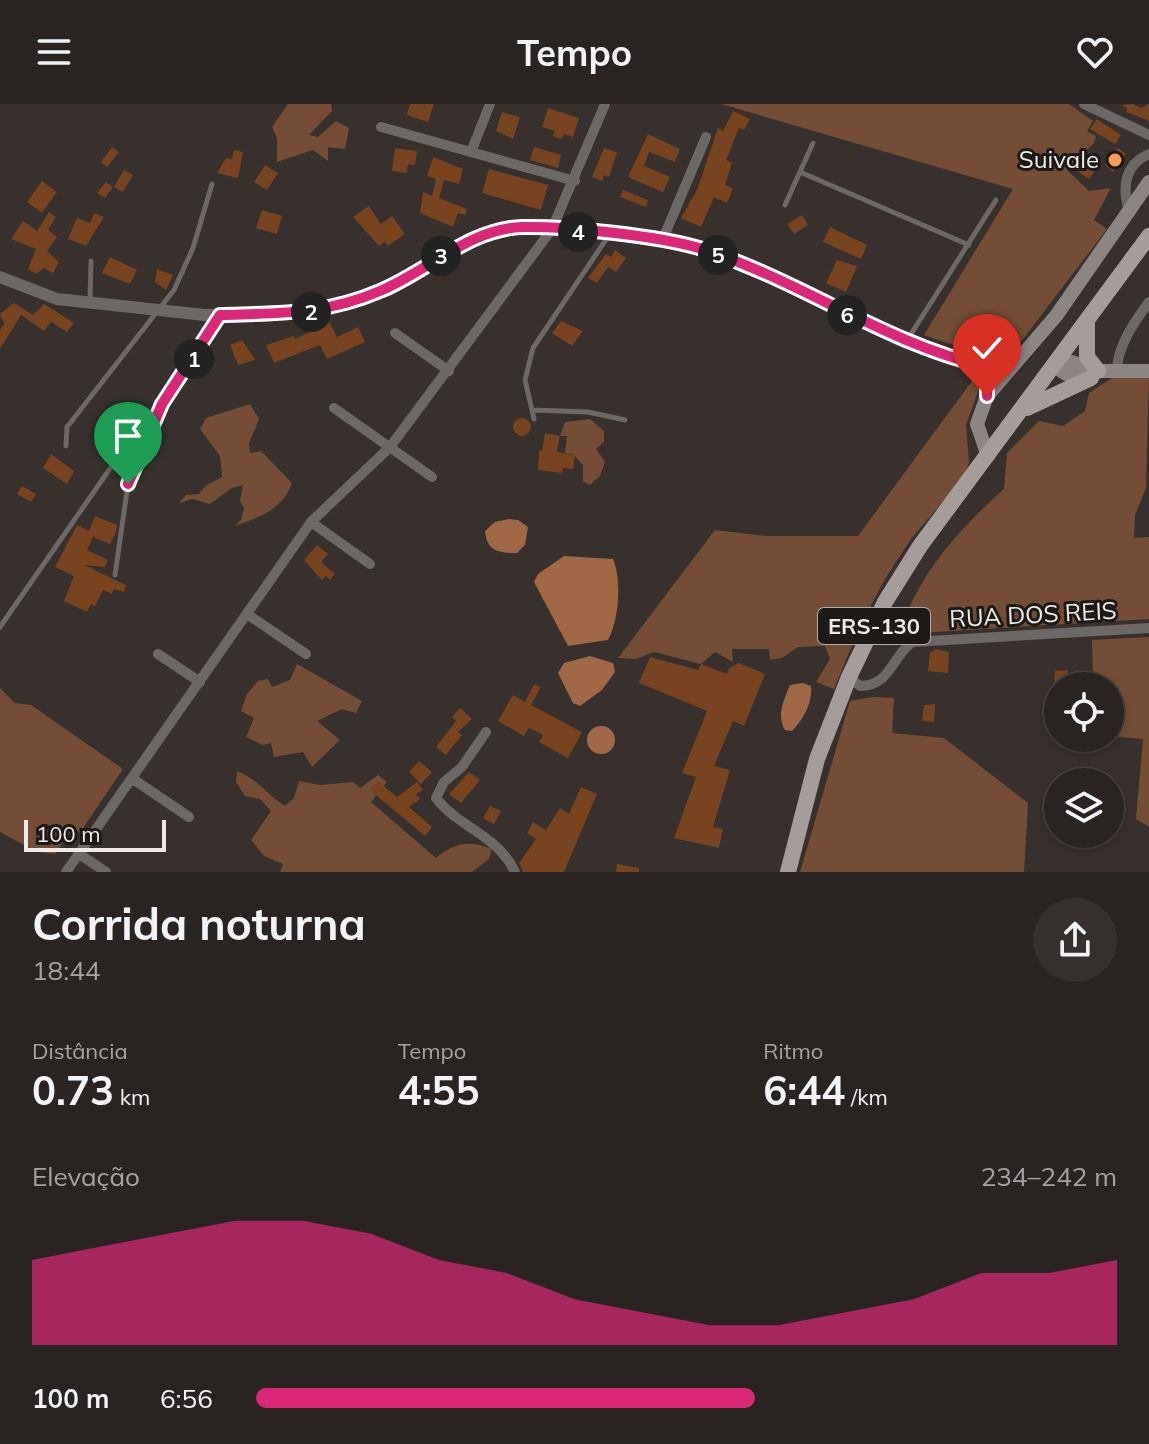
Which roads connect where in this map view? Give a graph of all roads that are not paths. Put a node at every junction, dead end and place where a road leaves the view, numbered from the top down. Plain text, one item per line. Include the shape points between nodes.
1 (490, 104) edge
2 (605, 104) edge
3 (1084, 104) edge
4 (381, 127) dead end
5 (1149, 135) edge
6 (706, 137) dead end
7 (813, 143) dead end
8 (471, 152) junction
9 (1149, 154) edge
10 (800, 172) junction
11 (575, 181) junction
12 (1149, 182) edge
13 (212, 184) dead end
14 (996, 200) dead end
15 (785, 205) dead end
16 (1129, 211) junction
17 (552, 229) junction
18 (610, 235) junction
19 (1148, 239) edge
20 (662, 241) junction
21 (969, 245) junction
22 (91, 261) dead end
23 (0, 277) edge
24 (1149, 302) edge
25 (90, 303) junction
26 (160, 310) junction
27 (220, 315) junction
28 (1087, 322) junction
29 (395, 333) dead end
30 (906, 343) junction
31 (1028, 348) junction
32 (1056, 364) junction
33 (987, 367) junction
34 (449, 371) junction
35 (1149, 371) edge
36 (1103, 372) junction
37 (987, 396) junction
38 (162, 404) junction
39 (334, 408) dead end
40 (532, 410) junction
41 (1022, 411) junction
42 (534, 419) dead end
43 (625, 420) dead end
44 (66, 446) dead end
45 (390, 447) junction
46 (988, 456) junction
47 (432, 477) dead end
48 (311, 522) junction
49 (370, 564) dead end
50 (115, 575) dead end
51 (247, 614) junction
52 (0, 627) edge
53 (1149, 628) edge
54 (158, 654) dead end
55 (306, 654) dead end
56 (849, 677) junction
57 (200, 682) junction
58 (486, 732) dead end
59 (133, 779) junction
60 (189, 817) dead end
61 (79, 854) junction
62 (66, 872) edge
63 (106, 872) edge
64 (515, 872) edge
65 (788, 872) edge

1 - 8 street
2 - 11 street
3 - 5 street
4 - 8 street
6 - 20 street
7 - 10 lane
8 - 11 street
9 - 16 street via 1133,164 1125,179
10 - 15 lane
10 - 21 lane
11 - 17 street
12 - 16 main road
13 - 26 lane via 193,248
14 - 21 lane
16 - 31 main road
17 - 18 street
17 - 27 street via 520,227 477,239 381,291 318,312
17 - 34 street
18 - 20 street
18 - 40 lane via 533,348 525,380
19 - 28 main road, ERS-130
20 - 30 street via 714,254
21 - 30 lane
22 - 25 lane
23 - 25 street via 57,299
24 - 36 street via 1118,359
25 - 26 street
26 - 27 street
26 - 44 lane via 67,427
27 - 38 lane
28 - 32 main road, ERS-130
28 - 36 main road via 1087,357
29 - 34 street
30 - 33 street
31 - 33 street
31 - 37 main road
32 - 36 main road via 1075,377
32 - 41 main road, ERS-130
33 - 37 street
34 - 45 street
35 - 36 main road
36 - 41 main road
37 - 46 main road via 977,424
38 - 50 lane via 128,484
38 - 52 lane via 109,470
39 - 45 street
40 - 42 lane
40 - 43 lane
41 - 46 main road, ERS-130
45 - 47 street
45 - 48 street
46 - 56 main road, ERS-130 via 920,546 885,602
48 - 49 street
48 - 51 street
51 - 55 street
51 - 57 street
53 - 56 street, RUA DOS REIS via 912,642 874,686 860,686
54 - 57 street
56 - 65 main road, ERS-130 via 817,759
57 - 59 street
58 - 64 street via 436,798 446,811 490,837
59 - 60 street
59 - 61 street
61 - 62 street
61 - 63 street

